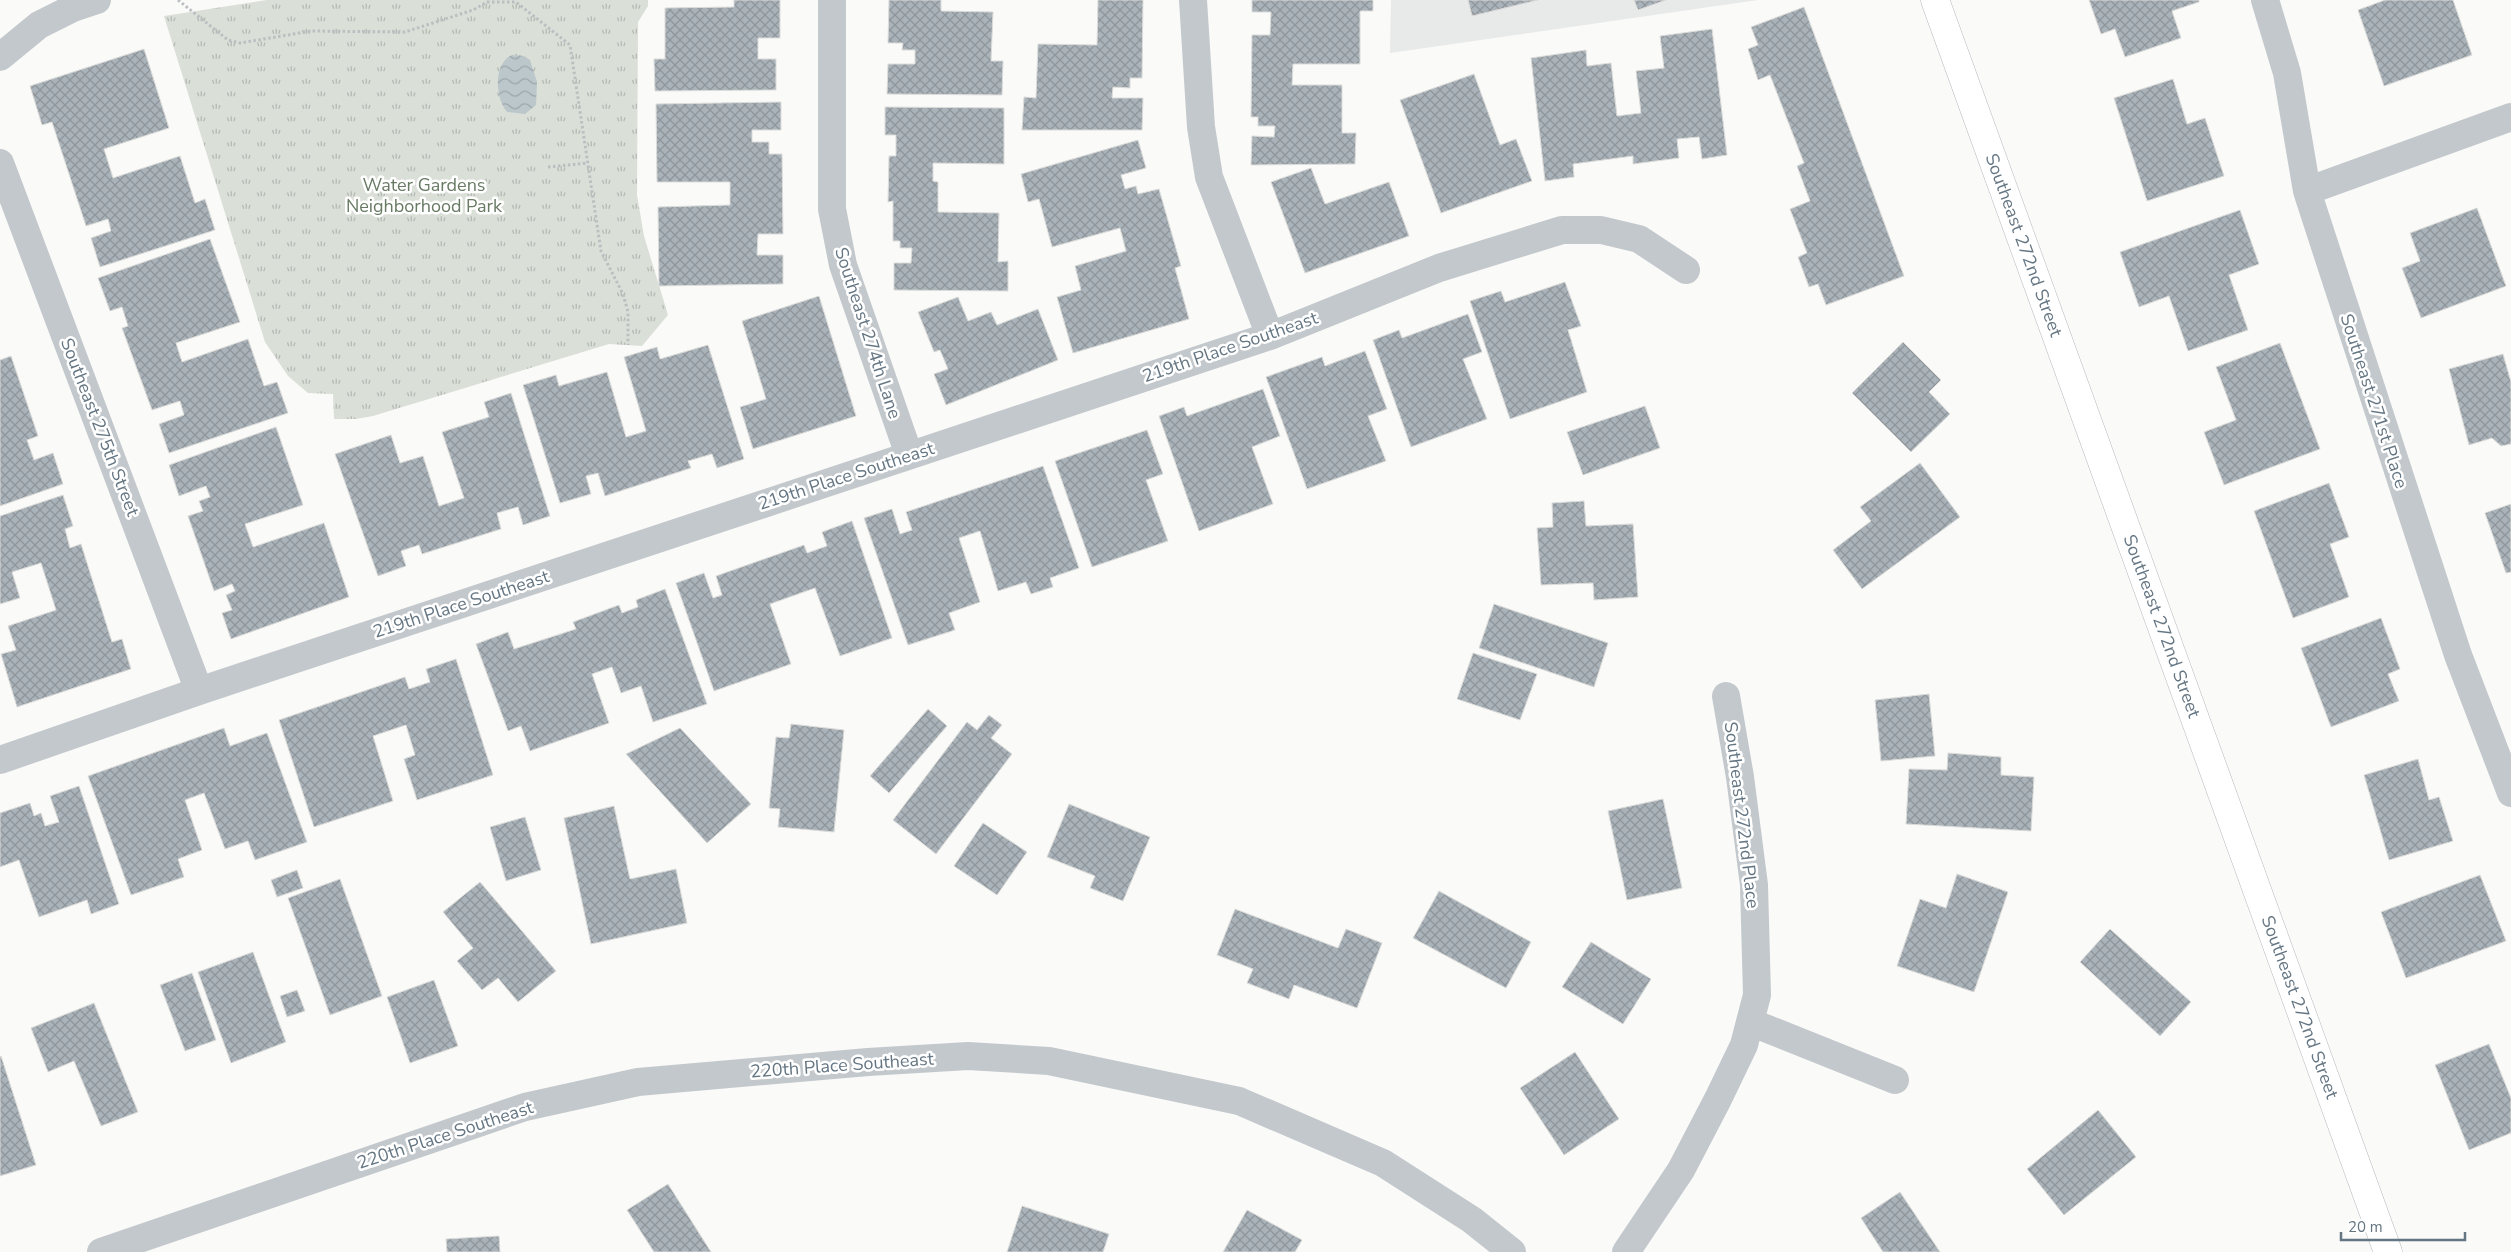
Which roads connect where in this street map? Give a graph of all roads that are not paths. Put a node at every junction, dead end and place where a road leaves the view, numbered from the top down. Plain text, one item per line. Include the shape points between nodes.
1 (97, 0) edge
2 (832, 0) edge
3 (1193, 0) edge
4 (1935, 0) edge
5 (2265, 0) edge
6 (0, 56) edge
7 (2511, 117) edge
8 (0, 163) edge
9 (2307, 191) junction
10 (1686, 270) dead end
11 (1270, 336) junction
12 (909, 455) junction
13 (199, 691) junction
14 (1726, 696) dead end
15 (0, 760) edge
16 (2511, 793) edge
17 (1750, 1022) junction
18 (1895, 1080) dead end
19 (153, 1243) edge
20 (101, 1252) edge
21 (1512, 1252) edge
22 (1626, 1252) edge
23 (2388, 1252) edge

1 - 6 street via 38,25
2 - 12 street, Southeast 274th Lane via 832,209 843,266
3 - 11 street via 1201,127 1210,177
4 - 23 main road, Southeast 272nd Street
5 - 9 street, Southeast 271st Place via 2287,73
7 - 9 street
8 - 13 street, Southeast 275th Street
9 - 16 street, Southeast 271st Place via 2437,594
10 - 11 street, 219th Place Southeast via 1639,240 1601,230 1562,230 1439,268
11 - 12 street, 219th Place Southeast
12 - 13 street, 219th Place Southeast
13 - 15 street, 219th Place Southeast
14 - 17 street, Southeast 272nd Place via 1754,885 1756,995
17 - 18 street
17 - 22 street, Southeast 272nd Place via 1744,1045 1681,1170
19 - 20 street, 220th Place Southeast
19 - 21 street, 220th Place Southeast via 525,1107 638,1082 968,1056 1049,1061 1239,1101 1384,1163 1472,1220

